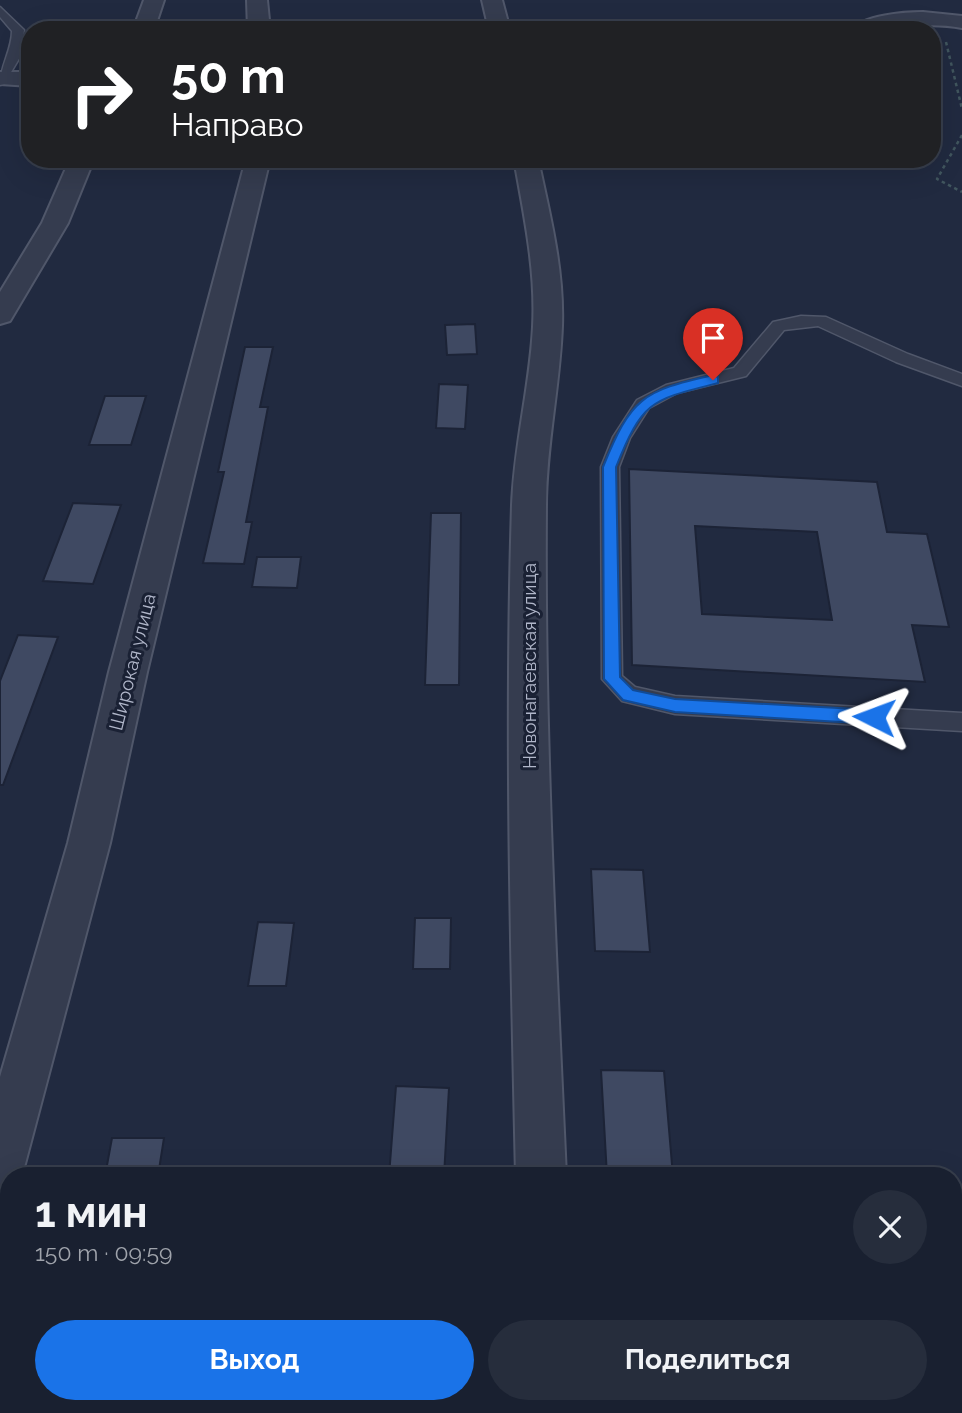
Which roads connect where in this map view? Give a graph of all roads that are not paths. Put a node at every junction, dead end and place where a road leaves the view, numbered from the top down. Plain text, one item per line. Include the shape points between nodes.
1 (154, 0) edge
2 (257, 0) edge
3 (492, 0) edge
4 (0, 10) edge
5 (146, 21) edge
6 (258, 21) edge
7 (498, 21) edge
8 (880, 21) edge
9 (958, 21) edge
10 (1, 79) edge
11 (21, 79) edge
12 (78, 168) edge
13 (256, 168) edge
14 (528, 168) edge
15 (0, 315) edge
16 (962, 380) edge
17 (962, 722) edge
18 (0, 1164) edge
19 (541, 1167) edge

1 - 5 street
2 - 6 street
3 - 7 street
4 - 10 lane via 18,30 18,48
8 - 9 street
10 - 11 street
12 - 15 street via 55,223
13 - 18 street, Широкая улица via 89,843
14 - 19 street, Новонагаевская улица via 545,258 548,301 529,503 529,810
16 - 17 lane via 820,321 779,326 740,372 672,389 643,404 610,467 612,679 629,695 675,705

